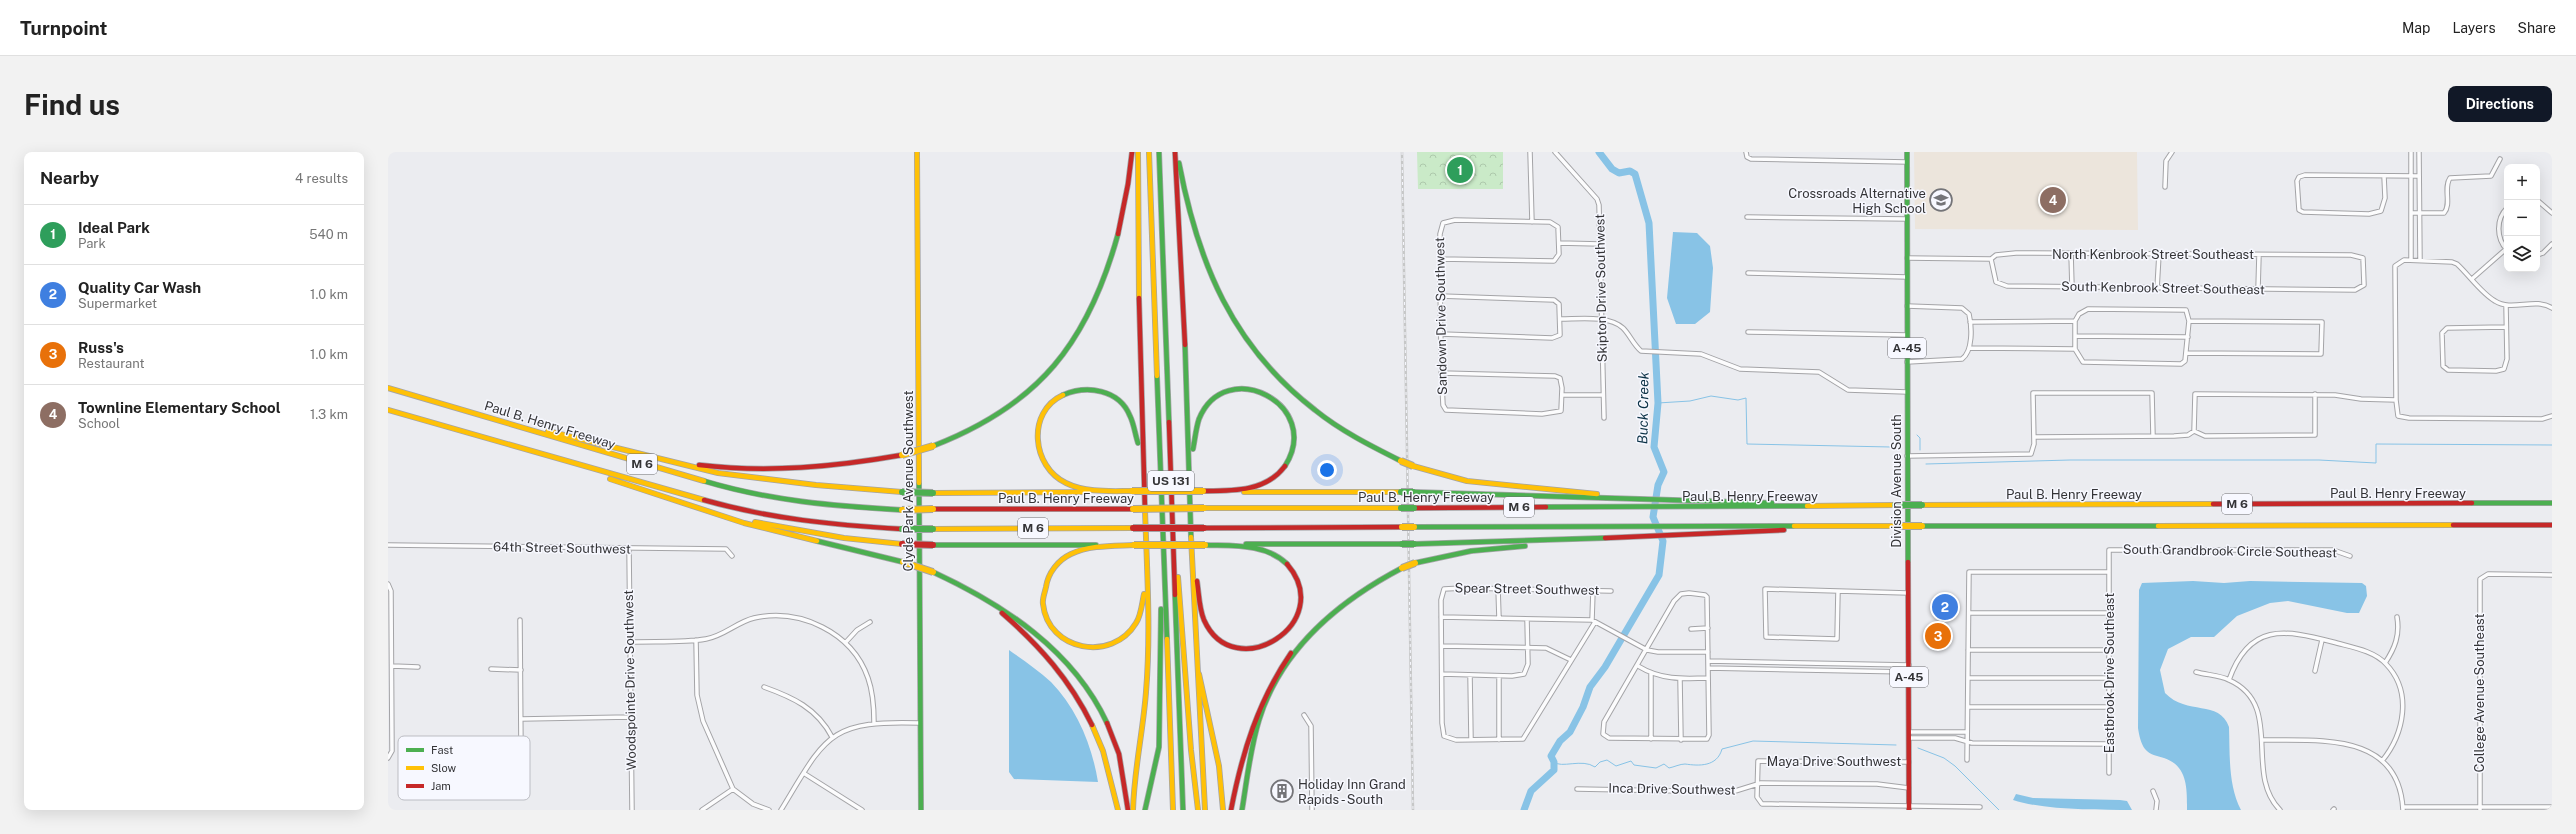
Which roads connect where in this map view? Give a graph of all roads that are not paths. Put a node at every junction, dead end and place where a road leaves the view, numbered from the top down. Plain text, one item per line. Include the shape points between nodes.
1 (917, 152) edge
2 (1132, 152) edge
3 (1138, 152) edge
4 (1149, 152) edge
5 (1159, 152) edge
6 (1175, 152) edge
7 (1178, 152) edge
8 (1530, 152) edge
9 (1555, 152) edge
10 (1746, 152) edge
11 (1907, 152) edge
12 (2172, 152) edge
13 (2411, 152) edge
14 (2419, 152) edge
15 (2500, 159) dead end
16 (1907, 162) junction
17 (2384, 176) junction
18 (2411, 176) junction
19 (2419, 176) junction
20 (2165, 187) dead end
21 (2540, 202) edge
22 (2504, 212) edge
23 (2552, 212) edge
24 (2411, 214) junction
25 (2419, 214) junction
26 (1747, 217) dead end
27 (1907, 219) junction
28 (1532, 222) junction
29 (1560, 243) junction
30 (1600, 244) junction
31 (2552, 244) edge
32 (2504, 246) edge
33 (2504, 252) edge
34 (2071, 253) junction
35 (2159, 254) junction
36 (2540, 254) edge
37 (2259, 255) junction
38 (1907, 258) junction
39 (1440, 259) junction
40 (1991, 259) junction
41 (2411, 260) junction
42 (2420, 260) junction
43 (1748, 273) dead end
44 (1907, 277) junction
45 (2473, 278) junction
46 (2072, 287) junction
47 (2157, 289) junction
48 (2258, 289) junction
49 (2355, 290) joint
50 (1440, 296) junction
51 (2506, 305) junction
52 (1907, 306) junction
53 (2552, 308) edge
54 (1561, 319) junction
55 (1601, 320) junction
56 (2075, 321) junction
57 (2189, 321) junction
58 (1970, 322) junction
59 (2506, 327) junction
60 (1748, 332) dead end
61 (1441, 334) junction
62 (1907, 334) junction
63 (2075, 336) junction
64 (2188, 337) junction
65 (1970, 348) junction
66 (2075, 349) junction
67 (2186, 353) junction
68 (1907, 362) junction
69 (1441, 373) junction
70 (388, 388) edge
71 (1907, 392) junction
72 (2315, 394) junction
73 (1562, 395) junction
74 (1604, 395) junction
75 (2396, 400) junction
76 (388, 410) edge
77 (481, 415) junction
78 (2552, 416) edge
79 (1604, 418) dead end
80 (2194, 431) junction
81 (2034, 436) junction
82 (2153, 436) junction
83 (524, 450) junction
84 (1907, 456) junction
85 (654, 458) junction
86 (1142, 481) junction
87 (1190, 482) junction
88 (1132, 491) junction
89 (1203, 491) junction
90 (1625, 497) junction
91 (2552, 503) edge
92 (1720, 504) junction
93 (721, 514) junction
94 (1172, 520) junction
95 (2552, 525) edge
96 (1720, 529) junction
97 (1609, 538) junction
98 (1134, 545) junction
99 (1205, 545) junction
100 (388, 546) edge
101 (629, 549) junction
102 (2109, 550) joint
103 (1163, 553) junction
104 (1192, 553) junction
105 (732, 556) dead end
106 (1145, 556) junction
107 (2350, 556) dead end
108 (2109, 572) junction
109 (2552, 575) edge
110 (389, 585) edge
111 (1498, 588) junction
112 (1593, 591) junction
113 (1611, 591) dead end
114 (1838, 591) junction
115 (1908, 593) junction
116 (987, 600) junction
117 (1968, 613) junction
118 (2109, 613) junction
119 (1441, 617) junction
120 (2397, 617) dead end
121 (1499, 618) junction
122 (1324, 619) junction
123 (1527, 619) junction
124 (520, 620) dead end
125 (1594, 621) junction
126 (870, 622) dead end
127 (1708, 628) junction
128 (1691, 629) dead end
129 (696, 640) junction
130 (2322, 640) junction
131 (630, 642) junction
132 (846, 642) junction
133 (1195, 643) junction
134 (1442, 646) junction
135 (1528, 648) junction
136 (1647, 650) junction
137 (1968, 650) junction
138 (2109, 650) junction
139 (1708, 652) junction
140 (1571, 660) junction
141 (1708, 661) junction
142 (2385, 663) junction
143 (392, 666) junction
144 (1638, 666) junction
145 (418, 667) dead end
146 (1708, 668) junction
147 (1909, 669) junction
148 (491, 670) dead end
149 (521, 670) junction
150 (2315, 671) dead end
151 (2196, 672) dead end
152 (1442, 674) junction
153 (1651, 674) junction
154 (1470, 675) junction
155 (1498, 676) junction
156 (1708, 678) junction
157 (1968, 678) junction
158 (2109, 678) junction
159 (1680, 679) junction
160 (2229, 680) junction
161 (764, 687) dead end
162 (1968, 707) junction
163 (2109, 707) junction
164 (1304, 715) dead end
165 (630, 717) junction
166 (522, 719) junction
167 (874, 723) junction
168 (920, 723) junction
169 (1967, 732) junction
170 (1909, 735) junction
171 (521, 736) edge
172 (832, 737) junction
173 (1471, 739) junction
174 (1651, 739) junction
175 (1499, 740) junction
176 (1681, 740) junction
177 (2262, 740) junction
178 (1967, 742) junction
179 (2109, 744) junction
180 (389, 757) edge
181 (1967, 760) dead end
182 (2382, 761) junction
183 (1909, 762) junction
184 (805, 774) junction
185 (2108, 774) dead end
186 (1757, 784) junction
187 (1909, 788) junction
188 (733, 789) junction
189 (1577, 789) dead end
190 (2153, 791) dead end
191 (1980, 807) dead end
192 (2552, 807) edge
193 (1909, 808) edge
194 (2403, 809) edge
195 (2480, 809) edge
196 (632, 810) edge
197 (702, 810) edge
198 (769, 810) edge
199 (781, 810) edge
200 (862, 810) edge
201 (921, 810) edge
202 (1118, 810) edge
203 (1128, 810) edge
204 (1133, 810) edge
205 (1145, 810) edge
206 (1173, 810) edge
207 (1183, 810) edge
208 (1198, 810) edge
209 (1205, 810) edge
210 (1223, 810) edge
211 (1231, 810) edge
212 (1242, 810) edge
213 (1312, 810) edge
214 (2156, 810) edge
215 (2280, 810) edge

1 - 168 main road, Clyde Park Avenue Southwest
2 - 85 main road, bridge via 1125,206 1112,257 1089,310 1066,350 1046,376 1012,406 987,423 933,446 902,455 847,464 778,469 717,468
3 - 86 main road
4 - 103 main road, US 131
5 - 94 main road, US 131
6 - 87 main road
7 - 90 main road, bridge via 1185,202 1201,256 1222,303 1250,346 1281,382 1310,408 1350,435 1400,461 1447,476 1487,484
8 - 28 street
9 - 30 street, Skipton Drive Southwest via 1597,199
10 - 16 street via 1747,157
11 - 16 main road, Division Avenue South / A-45
12 - 20 street via 2166,161
13 - 18 street
14 - 19 street
15 - 25 street via 2491,176 2450,178 2447,183 2447,209 2444,213
16 - 27 main road, Division Avenue South / A-45
17 - 17 street via 2299,177 2299,210 2369,214 2381,212 2385,198
17 - 18 street
18 - 19 street
18 - 24 street
19 - 25 street
21 - 23 street
22 - 32 street via 2499,224
24 - 25 street
24 - 41 street
25 - 42 street
26 - 27 street
27 - 38 main road, Division Avenue South / A-45
28 - 29 street via 1555,224 1558,227
28 - 39 street, Sandown Drive Southwest via 1455,220 1443,223 1440,230
29 - 30 street
29 - 39 street via 1559,254 1554,261
30 - 55 street, Skipton Drive Southwest
31 - 36 street
33 - 45 street
34 - 35 street, North Kenbrook Street Southeast
34 - 40 street, North Kenbrook Street Southeast via 2004,253
34 - 46 street
35 - 37 street, North Kenbrook Street Southeast
35 - 47 street
37 - 48 street
37 - 49 street, North Kenbrook Street Southeast via 2362,257 2364,285
38 - 40 street, North Kenbrook Street Southeast
38 - 44 main road, Division Avenue South / A-45
39 - 50 street, Sandown Drive Southwest
40 - 46 street, South Kenbrook Street Southeast via 1996,282 2001,285
41 - 42 street
41 - 75 street via 2397,263 2394,276
42 - 45 street via 2452,262
43 - 44 street
44 - 52 main road, Division Avenue South / A-45
45 - 51 street via 2495,301
46 - 47 street, South Kenbrook Street Southeast
47 - 48 street, South Kenbrook Street Southeast
48 - 49 street, South Kenbrook Street Southeast
50 - 54 street via 1554,300 1559,304
50 - 61 street, Sandown Drive Southwest
51 - 53 street via 2544,304
51 - 59 street
52 - 58 street via 1962,308 1969,314
52 - 62 main road, Division Avenue South / A-45
54 - 55 street
54 - 61 street via 1560,335 1552,338
55 - 71 street via 1622,327 1638,348 1646,352 1701,354 1740,369 1819,372 1848,390
55 - 74 street, Skipton Drive Southwest
56 - 57 street via 2079,314 2088,309 2186,310
56 - 58 street
56 - 63 street
57 - 64 street
57 - 67 street via 2322,322 2321,354
58 - 65 street
59 - 59 street via 2444,329 2442,356 2445,369 2504,369 2507,359
60 - 62 street
61 - 69 street, Sandown Drive Southwest
62 - 68 main road, Division Avenue South / A-45
63 - 64 street
63 - 66 street
64 - 67 street
65 - 66 street
65 - 68 street via 1958,361
66 - 67 street via 2083,362 2090,364 2181,364 2185,361
68 - 71 main road, Division Avenue South / A-45
69 - 73 street via 1555,376 1560,378
69 - 73 street, Sandown Drive Southwest via 1443,405 1446,410 1554,414 1561,411
70 - 77 main road, Paul B. Henry Freeway / M 6
71 - 84 main road, Division Avenue South / A-45
72 - 75 street
72 - 80 street via 2195,394
72 - 80 street via 2315,435 2205,436
73 - 74 street
74 - 79 street, Skipton Drive Southwest
75 - 78 street via 2398,416 2409,418 2526,419
76 - 83 main road, M 6
77 - 85 main road
77 - 92 main road, Paul B. Henry Freeway / M 6, bridge via 733,490 815,505 902,510 1625,507
80 - 82 street via 2184,436
81 - 82 street
81 - 82 street via 2033,393 2152,392
81 - 84 street via 2033,451 2027,456
83 - 93 main road
83 - 96 main road, M 6, bridge via 746,512 826,525 902,529
84 - 115 main road, Division Avenue South / A-45
85 - 88 main road, bridge via 736,476 816,486 902,492
86 - 88 main road via 1135,424 1121,401 1103,391 1087,388 1066,392 1050,404 1040,419 1036,438 1041,458 1049,471 1063,482 1077,488
86 - 106 main road
87 - 89 main road via 1196,422 1212,399 1225,391 1244,388 1259,390 1274,398 1288,414 1293,429 1293,448 1283,469 1276,477 1257,486
87 - 104 main road
88 - 89 main road, bridge
89 - 90 main road, bridge
90 - 92 main road
91 - 92 main road, Paul B. Henry Freeway / M 6, bridge via 1844,506 1827,503
93 - 98 main road, bridge via 814,533 902,544
93 - 116 main road, bridge via 776,532 903,562 934,572
94 - 207 main road, US 131
94 - 208 main road
95 - 96 main road, M 6, bridge via 1895,526 1826,527 1815,530
96 - 97 main road
97 - 99 main road, bridge via 1414,544
97 - 122 main road, bridge via 1471,550 1415,563 1358,592
98 - 99 main road, bridge
98 - 106 main road via 1084,550 1068,556 1054,568 1046,584 1044,607 1047,620 1062,639 1082,648 1099,649 1118,642 1131,633 1142,611
99 - 104 main road via 1261,550 1278,556 1288,565 1298,584 1300,602 1294,623 1284,636 1270,645 1253,649 1234,646 1218,637 1207,625 1201,610
100 - 101 street, 64th Street Southwest
101 - 105 street, 64th Street Southwest via 726,549
101 - 131 street, Woodspointe Drive Southwest
102 - 107 street, South Grandbrook Circle Southeast via 2333,550
102 - 108 street, Eastbrook Drive Southeast
103 - 205 main road via 1160,727 1157,759
103 - 206 main road, US 131
104 - 133 main road
106 - 204 main road via 1148,658 1144,710 1134,774
108 - 117 street via 1969,572
108 - 118 street, Eastbrook Drive Southeast
109 - 195 street, College Avenue Southeast via 2481,576
110 - 143 street
111 - 112 street, Spear Street Southwest
111 - 119 street, Spear Street Southwest via 1444,590
111 - 121 street
112 - 113 street, Spear Street Southwest
112 - 125 street
114 - 114 street via 1765,589 1766,637 1837,639
114 - 115 street
115 - 147 main road, Division Avenue South / A-45
116 - 202 main road via 1044,650 1077,693 1101,743 1110,769
116 - 203 main road via 1014,616 1050,647 1093,698 1115,742
117 - 118 street
117 - 137 street
118 - 138 street, Eastbrook Drive Southeast
119 - 121 street
119 - 134 street
120 - 142 street via 2399,630 2393,651
121 - 123 street
122 - 211 main road via 1292,651 1261,700 1247,737
122 - 212 main road via 1294,654 1265,705 1254,745
123 - 125 street
123 - 135 street
124 - 149 street
125 - 136 street
125 - 140 street
126 - 132 street via 857,630
127 - 128 street
127 - 136 street via 1705,595 1681,594 1674,601
127 - 139 street
129 - 131 street
129 - 132 street via 718,636 752,619 772,616 810,622
129 - 188 street via 699,708
130 - 142 street via 2365,651
130 - 150 street
130 - 160 street via 2300,633 2280,632 2258,640 2244,650 2234,665
131 - 165 street, Woodspointe Drive Southwest
132 - 167 street via 868,678
133 - 209 main road via 1196,701
133 - 210 main road via 1201,690 1219,766
134 - 135 street
134 - 152 street
135 - 140 street via 1551,649
135 - 155 street via 1527,670 1524,674
136 - 139 street
136 - 144 street
137 - 138 street
137 - 157 street
138 - 158 street, Eastbrook Drive Southeast
139 - 141 street
140 - 175 street via 1527,736 1517,740
141 - 146 street
141 - 147 street
142 - 182 street via 2397,679 2402,697 2402,715 2394,746
143 - 145 street
143 - 180 street via 392,751
144 - 153 street
144 - 174 street via 1604,722 1603,734 1609,738
146 - 147 street
146 - 156 street
147 - 170 main road, Division Avenue South / A-45
148 - 149 street
149 - 166 street
151 - 160 street
152 - 154 street
152 - 173 street via 1444,736 1449,739
153 - 159 street
153 - 174 street
154 - 155 street
154 - 173 street
155 - 175 street
156 - 159 street
156 - 176 street via 1710,723 1707,739
157 - 158 street
157 - 162 street
158 - 163 street, Eastbrook Drive Southeast
159 - 176 street
160 - 177 street via 2244,691 2256,705 2262,726
161 - 172 street via 798,700 808,707
162 - 163 street
162 - 169 street
163 - 179 street, Eastbrook Drive Southeast
164 - 213 street via 1311,726
165 - 166 street
165 - 196 street, Woodspointe Drive Southwest
166 - 171 street
167 - 168 street
167 - 172 street via 853,726
168 - 201 main road, Clyde Park Avenue Southwest
169 - 170 street
169 - 178 street
170 - 178 street via 1955,738
170 - 183 main road, Division Avenue South / A-45
172 - 184 street via 819,751
173 - 175 street
174 - 176 street
177 - 182 street via 2351,744 2367,749
177 - 215 street via 2265,789
178 - 179 street
178 - 181 street
179 - 185 street, Eastbrook Drive Southeast
182 - 194 street via 2395,776
183 - 186 street, Maya Drive Southwest via 1758,761
183 - 187 main road, Division Avenue South / A-45
184 - 199 street
184 - 200 street
186 - 187 street, Inca Drive Southwest via 1877,784
186 - 189 street, Inca Drive Southwest via 1732,792
186 - 193 street via 1759,802 1771,804
187 - 193 main road, Division Avenue South / A-45
188 - 197 street
188 - 198 street via 753,804
190 - 214 street via 2157,801
191 - 193 street
192 - 195 street
194 - 195 street

